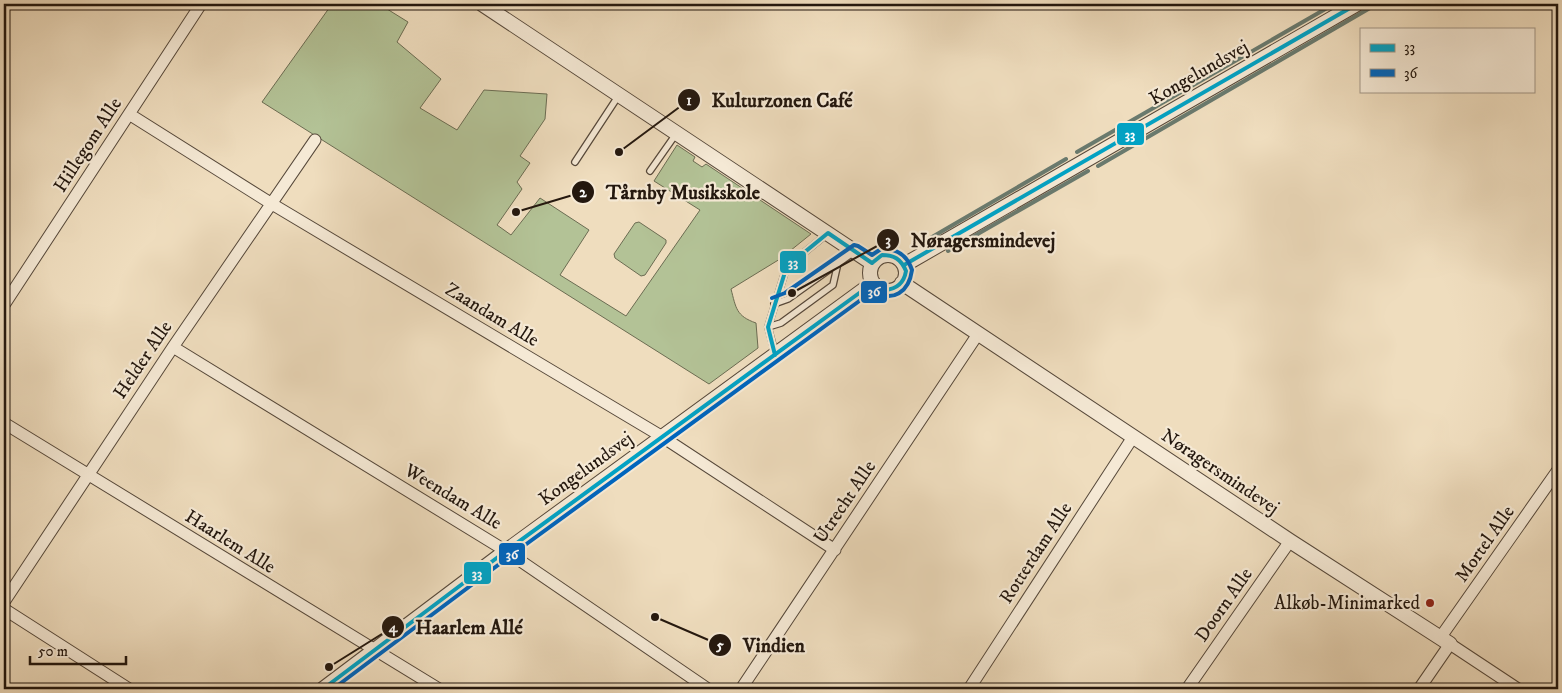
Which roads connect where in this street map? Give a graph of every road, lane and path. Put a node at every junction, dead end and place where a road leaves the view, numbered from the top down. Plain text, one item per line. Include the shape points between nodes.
1 (201, 4) edge
2 (482, 4) edge
3 (1358, 4) edge
4 (619, 95) junction
5 (128, 114) junction
6 (676, 133) junction
7 (315, 140) dead end
8 (575, 162) dead end
9 (650, 171) dead end
10 (272, 204) junction
11 (828, 233) junction
12 (855, 251) junction
13 (838, 263) junction
14 (872, 263) junction
15 (904, 265) junction
16 (873, 283) junction
17 (902, 283) junction
18 (774, 304) junction
19 (4, 305) edge
20 (768, 327) junction
21 (978, 334) junction
22 (173, 346) junction
23 (775, 355) junction
24 (4, 423) edge
25 (661, 436) junction
26 (1133, 437) junction
27 (1558, 470) edge
28 (88, 475) junction
29 (1290, 541) junction
30 (835, 550) junction
31 (506, 551) junction
32 (4, 602) edge
33 (4, 608) edge
34 (1445, 641) junction
35 (375, 651) junction
36 (129, 689) edge
37 (324, 689) edge
38 (439, 689) edge
39 (708, 689) edge
40 (741, 689) edge
41 (968, 689) edge
42 (1187, 689) edge
43 (1419, 689) edge
44 (1518, 689) edge

1 - 5 street, Hillegom Alle
2 - 4 street
3 - 15 street, Kongelundsvej
4 - 6 street
4 - 8 lane
5 - 10 street, Zaandam Alle
5 - 19 street, Hillegom Alle
6 - 9 lane
6 - 11 street
7 - 10 street, Helder Alle
10 - 22 street, Helder Alle
10 - 25 street, Zaandam Alle
11 - 12 street
11 - 18 lane via 785,272
12 - 13 lane
12 - 14 street
13 - 18 lane via 788,299
13 - 20 lane via 833,284 781,323
14 - 15 street via 889,254
14 - 16 street via 870,277
15 - 17 street via 906,271
16 - 17 street via 885,290
16 - 23 street, Kongelundsvej
17 - 21 street, Nøragersmindevej
18 - 20 lane
20 - 23 lane
21 - 26 street, Nøragersmindevej
21 - 30 street, Utrecht Alle
22 - 28 street, Helder Alle
22 - 31 street, Weendam Alle
23 - 25 street, Kongelundsvej
24 - 28 street, Haarlem Alle
25 - 30 street, Zaandam Alle
25 - 31 street, Kongelundsvej
26 - 29 street, Nøragersmindevej
26 - 41 street, Rotterdam Alle
27 - 34 street, Mortel Alle
28 - 32 street, Helder Alle
28 - 35 street, Haarlem Alle
29 - 34 street, Nøragersmindevej
29 - 42 street, Doorn Alle
30 - 40 street, Utrecht Alle
31 - 35 street, Kongelundsvej
31 - 39 street, Weendam Alle
33 - 36 street
34 - 43 street, Mortel Alle
34 - 44 street, Nøragersmindevej
35 - 37 street, Kongelundsvej
35 - 38 street, Haarlem Alle

